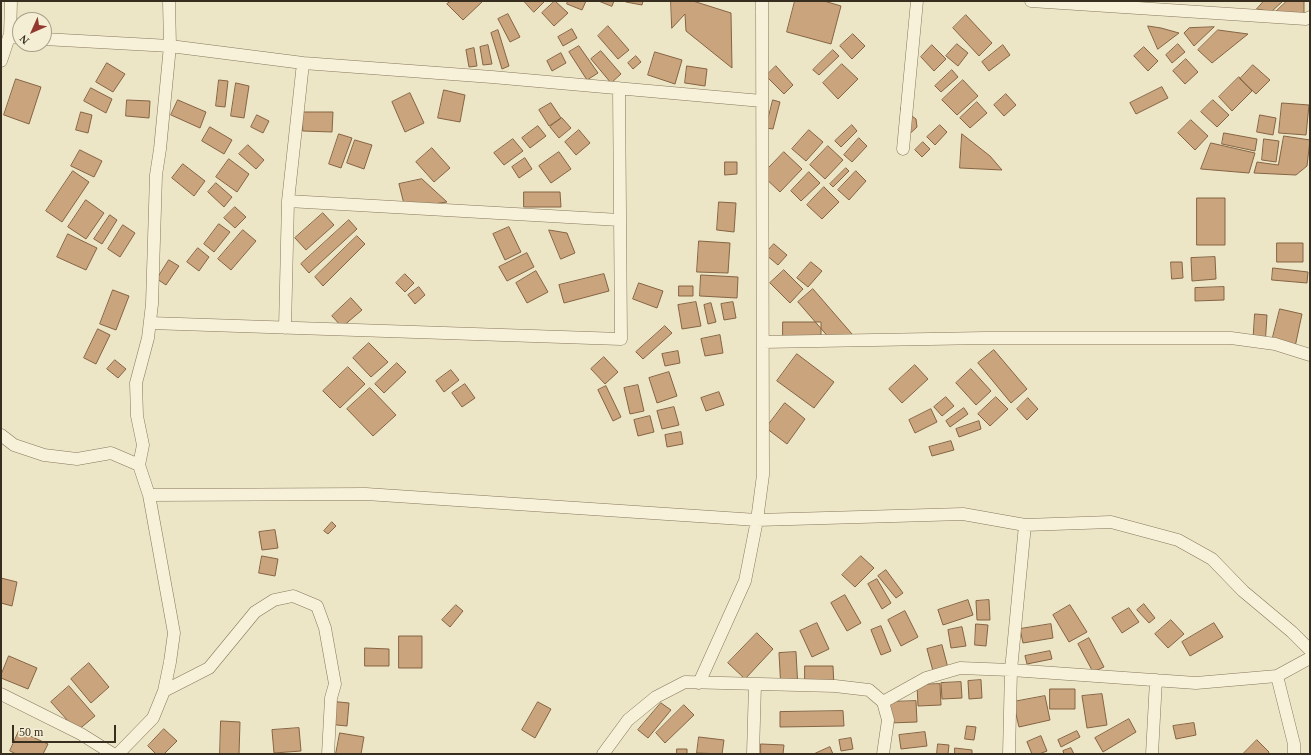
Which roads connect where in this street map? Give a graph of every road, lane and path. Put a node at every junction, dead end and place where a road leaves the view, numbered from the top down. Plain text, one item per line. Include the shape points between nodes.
1 (11, 1) edge
2 (169, 1) edge
3 (762, 1) edge
4 (918, 1) edge
5 (1031, 1) edge
6 (12, 12) edge
7 (1310, 18) edge
8 (52, 39) edge
9 (12, 41) edge
10 (170, 46) junction
11 (1, 61) edge
12 (303, 63) junction
13 (619, 88) junction
14 (762, 101) junction
15 (903, 149) dead end
16 (288, 201) junction
17 (620, 220) junction
18 (150, 323) junction
19 (285, 328) junction
20 (763, 342) junction
21 (1310, 355) edge
22 (1, 435) edge
23 (7, 446) edge
24 (139, 465) junction
25 (149, 495) junction
26 (757, 520) junction
27 (1025, 525) junction
28 (1310, 650) edge
29 (1310, 658) edge
30 (1011, 670) junction
31 (1277, 676) junction
32 (1156, 680) junction
33 (699, 682) junction
34 (755, 685) junction
35 (164, 691) junction
36 (1, 694) edge
37 (883, 702) junction
38 (113, 754) edge
39 (118, 754) edge
40 (328, 754) edge
41 (603, 754) edge
42 (753, 754) edge
43 (883, 754) edge
44 (1009, 754) edge
45 (1152, 754) edge
46 (1294, 754) edge

1 - 6 street
2 - 10 street
3 - 14 street
4 - 15 street
5 - 7 street
8 - 10 street
9 - 11 street
10 - 12 street
10 - 18 street via 156,175
12 - 13 street
12 - 16 street
13 - 14 street
13 - 17 street
14 - 20 street
16 - 17 street
16 - 19 street
17 - 19 street via 621,339
18 - 19 street
18 - 24 street via 136,383 137,416 142,445
20 - 21 street via 985,338 1231,338 1275,344
20 - 26 street via 763,475
22 - 23 street
23 - 24 street via 44,455 77,458 111,453
24 - 25 street
25 - 26 street via 366,494
25 - 35 street via 174,633
26 - 27 street via 963,514
26 - 33 street via 745,581
27 - 28 street via 1111,522 1178,540 1212,559 1243,591
27 - 30 street
29 - 31 street
30 - 32 street
30 - 37 street via 960,668 926,678
30 - 44 street
31 - 32 street via 1196,683
31 - 46 street via 1294,744
32 - 45 street
33 - 34 street
33 - 41 street via 685,682 656,697 628,720
34 - 37 street via 835,686 869,690
34 - 42 street
35 - 39 street via 153,718
35 - 40 street via 209,668 255,612 274,600 293,596 317,606 324,628 335,684 330,698
36 - 38 street via 81,734
37 - 43 street via 888,720

